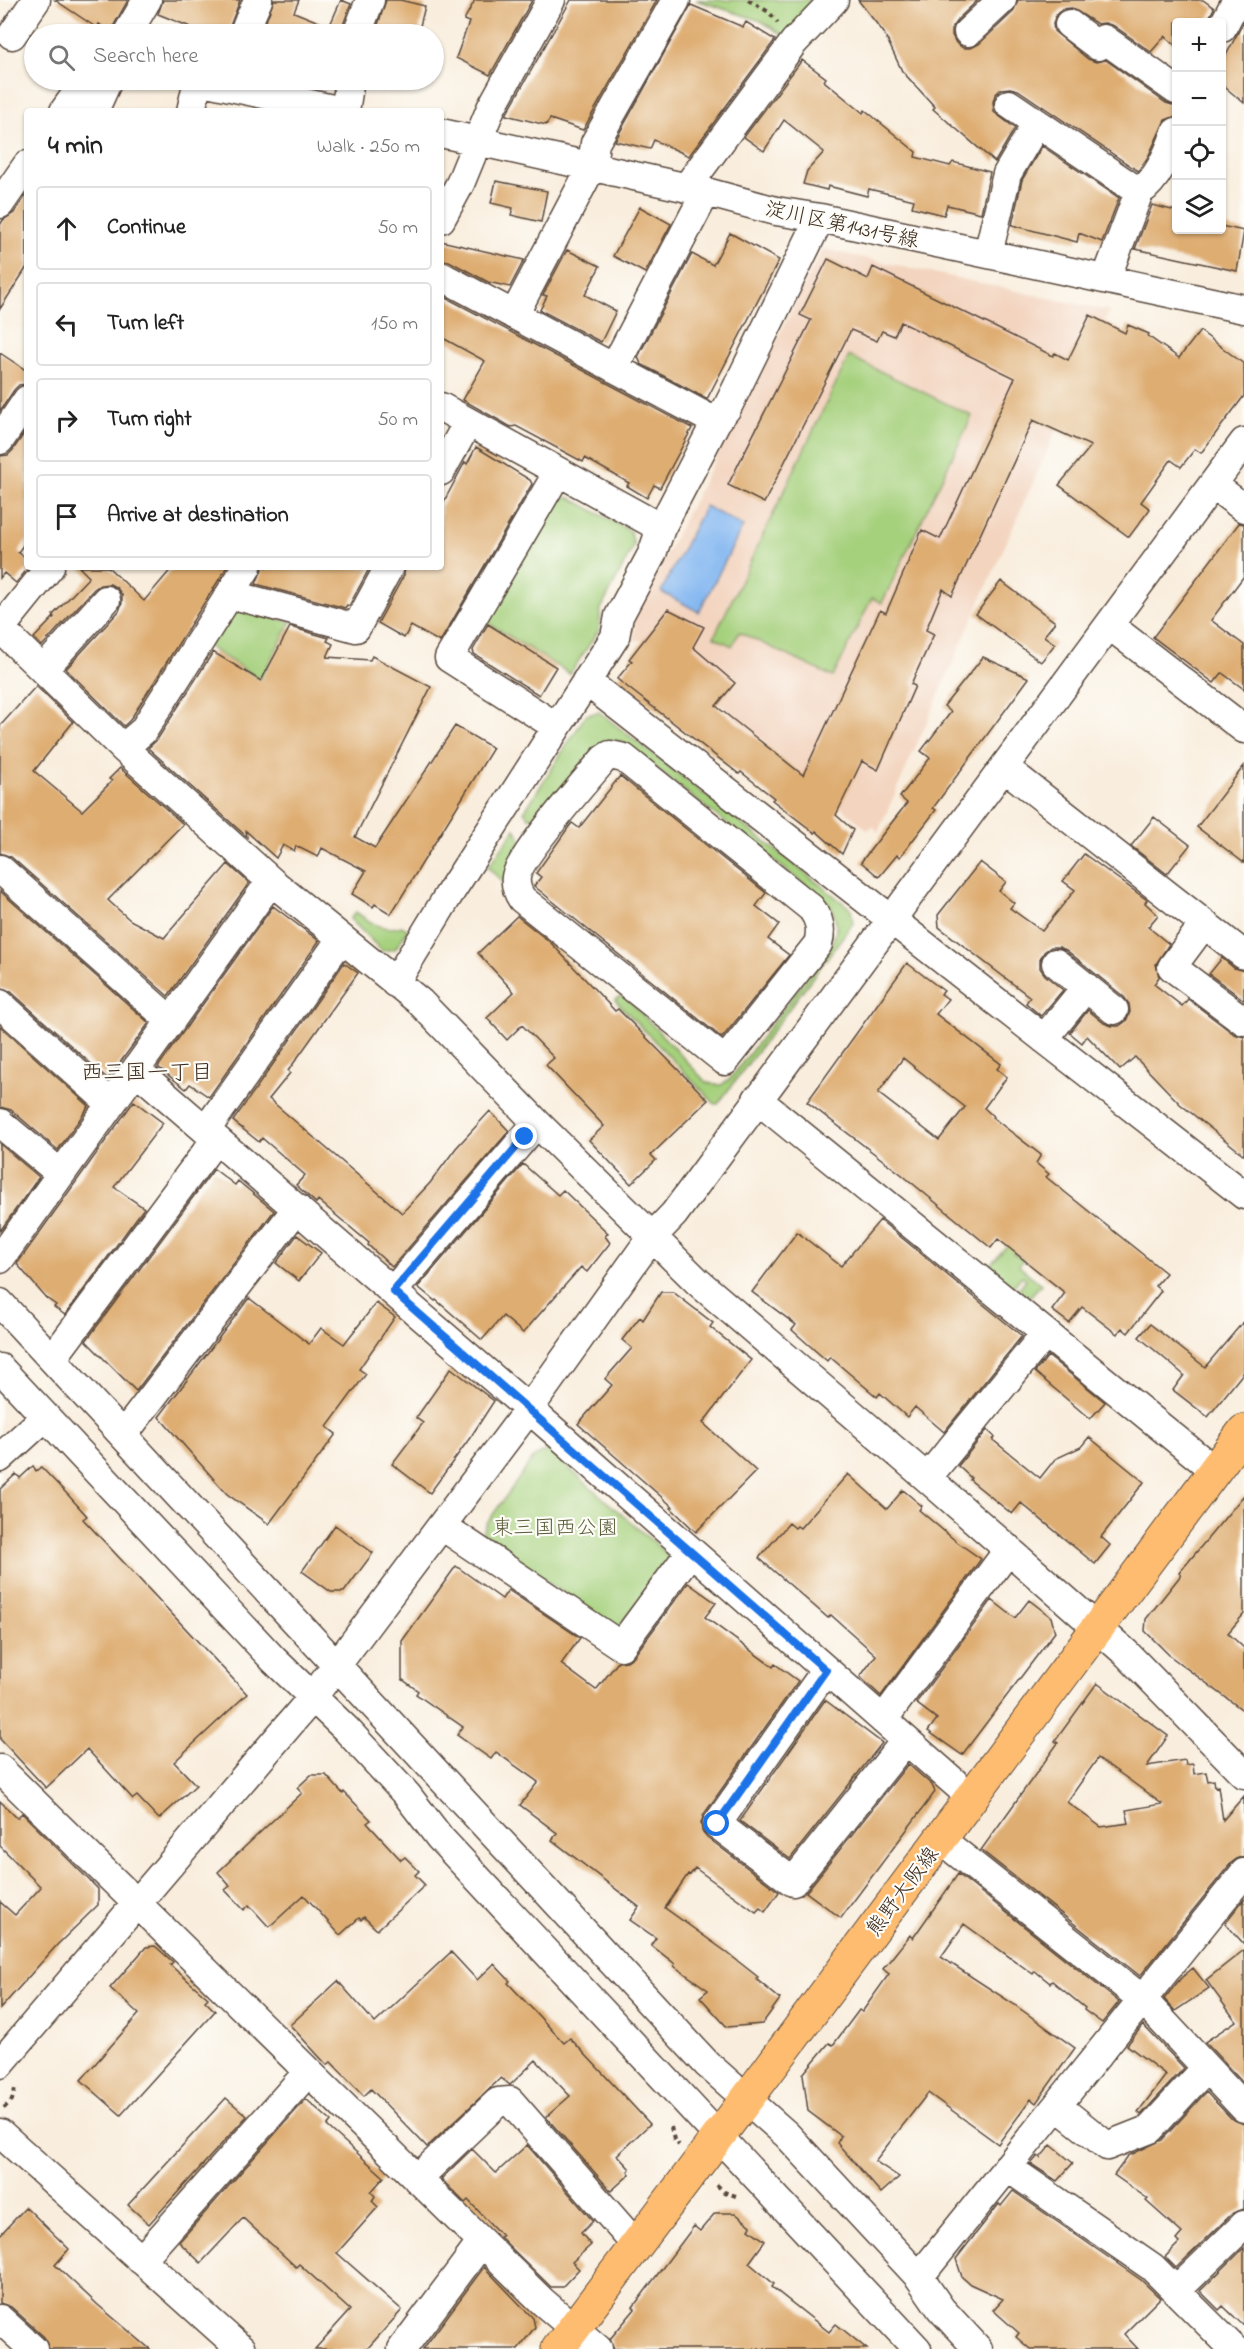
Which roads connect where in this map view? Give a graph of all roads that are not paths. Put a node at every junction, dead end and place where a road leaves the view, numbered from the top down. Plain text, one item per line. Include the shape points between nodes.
1 (36, 0) edge
2 (147, 0) edge
3 (258, 0) edge
4 (370, 0) edge
5 (551, 0) edge
6 (676, 0) edge
7 (834, 0) edge
8 (1002, 0) edge
9 (1235, 0) edge
10 (1244, 5) edge
11 (1226, 18) edge
12 (133, 24) edge
13 (247, 24) edge
14 (361, 24) edge
15 (1069, 24) dead end
16 (968, 32) dead end
17 (15, 36) edge
18 (1172, 87) edge
19 (79, 90) edge
20 (105, 90) edge
21 (204, 90) edge
22 (250, 90) edge
23 (348, 90) edge
24 (1009, 104) dead end
25 (66, 108) edge
26 (96, 108) edge
27 (193, 108) edge
28 (331, 108) edge
29 (345, 108) edge
30 (1037, 123) junction
31 (444, 134) edge
32 (479, 141) junction
33 (1172, 144) edge
34 (592, 166) junction
35 (24, 169) edge
36 (696, 190) junction
37 (1140, 192) junction
38 (0, 204) edge
39 (444, 213) edge
40 (820, 218) junction
41 (988, 254) junction
42 (444, 278) edge
43 (1106, 279) junction
44 (1244, 309) edge
45 (514, 315) junction
46 (614, 368) junction
47 (24, 409) edge
48 (444, 409) edge
49 (468, 422) junction
50 (716, 422) junction
51 (0, 440) edge
52 (1244, 442) edge
53 (444, 466) edge
54 (558, 472) junction
55 (1213, 485) junction
56 (1244, 508) edge
57 (661, 528) junction
58 (48, 570) edge
59 (245, 570) edge
60 (387, 570) edge
61 (230, 594) junction
62 (106, 600) dead end
63 (1109, 625) junction
64 (0, 628) edge
65 (43, 670) junction
66 (586, 681) junction
67 (557, 727) junction
68 (1244, 729) edge
69 (123, 748) junction
70 (1005, 768) junction
71 (503, 811) junction
72 (541, 836) junction
73 (0, 869) edge
74 (271, 881) junction
75 (891, 919) junction
76 (1204, 924) junction
77 (341, 939) junction
78 (1244, 955) edge
79 (1056, 963) dead end
80 (395, 982) junction
81 (1086, 987) junction
82 (0, 1004) edge
83 (1114, 1010) dead end
84 (171, 1021) junction
85 (1244, 1021) edge
86 (1044, 1039) junction
87 (136, 1070) junction
88 (757, 1099) junction
89 (111, 1104) junction
90 (0, 1123) edge
91 (537, 1123) junction
92 (211, 1134) junction
93 (61, 1174) junction
94 (1244, 1195) edge
95 (297, 1208) junction
96 (651, 1238) junction
97 (0, 1259) edge
98 (393, 1291) junction
99 (0, 1303) edge
100 (1045, 1334) junction
101 (52, 1359) junction
102 (0, 1368) edge
103 (529, 1408) junction
104 (45, 1416) junction
105 (123, 1435) junction
106 (1233, 1454) edge
107 (0, 1458) edge
108 (927, 1478) junction
109 (442, 1526) junction
110 (1009, 1549) junction
111 (691, 1551) junction
112 (1098, 1627) junction
113 (336, 1666) junction
114 (826, 1670) junction
115 (312, 1698) junction
116 (883, 1720) junction
117 (906, 1740) junction
118 (0, 1769) edge
119 (1244, 1774) edge
120 (971, 1797) junction
121 (940, 1839) junction
122 (1244, 1873) edge
123 (138, 1904) junction
124 (1142, 2000) junction
125 (1206, 2068) junction
126 (9, 2072) edge
127 (308, 2072) junction
128 (747, 2099) junction
129 (1057, 2106) junction
130 (1244, 2108) edge
131 (0, 2133) edge
132 (718, 2137) junction
133 (1007, 2167) junction
134 (417, 2179) junction
135 (1244, 2225) edge
136 (481, 2242) junction
137 (636, 2244) junction
138 (141, 2260) junction
139 (919, 2277) junction
140 (1176, 2291) junction
141 (0, 2319) edge
142 (565, 2338) edge
143 (33, 2349) edge
144 (241, 2349) edge
145 (402, 2349) edge
146 (598, 2349) edge
147 (917, 2349) edge
148 (978, 2349) edge
149 (1234, 2349) edge

1 - 17 street
2 - 12 street
3 - 13 street
4 - 14 street
5 - 32 street via 491,108
6 - 34 street via 595,143
7 - 36 street via 794,42
8 - 16 street
9 - 10 street
9 - 11 street
15 - 18 street via 1098,46 1104,39
19 - 25 street
20 - 26 street
21 - 27 street
22 - 28 street
23 - 29 street
24 - 30 street
30 - 37 street
30 - 41 street via 1007,174
31 - 32 street, 淀川区第1431号線
32 - 34 street, 淀川区第1431号線
32 - 39 street
33 - 37 street via 1168,156
34 - 36 street, 淀川区第1431号線
34 - 45 street
35 - 38 street
36 - 40 street, 淀川区第1431号線
36 - 46 street
37 - 43 street
40 - 41 street, 淀川区第1431号線
40 - 50 street via 727,408
41 - 43 street, 淀川区第1431号線
42 - 45 street
43 - 44 street, 淀川区第1431号線
45 - 46 street
46 - 50 street
47 - 51 street
48 - 49 street
49 - 53 street
49 - 54 street
50 - 57 street
52 - 55 street
54 - 57 street
54 - 67 street via 449,658
55 - 56 street
55 - 63 street
57 - 66 street via 652,554 619,616 615,637
58 - 64 street
59 - 61 street
60 - 61 street via 356,628
61 - 69 street via 143,731
62 - 65 street
63 - 68 street
63 - 70 street
64 - 65 street
65 - 69 street
66 - 67 street
66 - 75 street
67 - 71 street
69 - 74 street
70 - 75 street
70 - 76 street
71 - 72 street
71 - 80 street
72 - 72 street via 604,759 621,756 811,908 819,923 819,939 724,1060 522,899 517,873
73 - 84 street
74 - 77 street
74 - 84 street
75 - 86 street
75 - 88 street
76 - 78 street
76 - 85 street via 1172,967
77 - 80 street
77 - 92 street
79 - 81 street
80 - 91 street via 420,1002
81 - 83 street
81 - 86 street
82 - 89 street
84 - 87 street
86 - 94 street
87 - 89 street
87 - 92 street
88 - 96 street via 674,1214
88 - 100 street
89 - 93 street
90 - 93 street
91 - 96 street
91 - 98 street
92 - 95 street
92 - 101 street
93 - 97 street
95 - 98 street
95 - 105 street
96 - 103 street
96 - 108 street
98 - 103 street
99 - 101 street
100 - 106 street
100 - 108 street
101 - 105 street
102 - 104 street
103 - 109 street
103 - 111 street
104 - 107 street
104 - 115 street
105 - 113 street
106 - 112 main road, 熊野大阪線
108 - 110 street
109 - 111 street via 621,1646
109 - 113 street
110 - 112 street
110 - 116 street
111 - 114 street
112 - 119 street
112 - 120 main road, 熊野大阪線
113 - 115 street
113 - 128 street via 707,2064
114 - 116 street
114 - 117 street via 717,1824 794,1882
115 - 123 street
115 - 132 street via 346,1729 407,1795 440,1838
116 - 117 street
117 - 120 street
118 - 123 street
120 - 121 main road, 熊野大阪線
121 - 124 street
121 - 128 main road, 熊野大阪線
122 - 124 street
123 - 126 street
123 - 127 street
124 - 125 street
124 - 129 street
125 - 129 street via 1150,2129 1107,2145
125 - 130 street
127 - 134 street
127 - 138 street
128 - 132 main road, 熊野大阪線
128 - 139 street via 787,2135
129 - 133 street
131 - 138 street
132 - 137 main road, 熊野大阪線
132 - 147 street
133 - 139 street
133 - 140 street via 1152,2267
134 - 136 street
134 - 137 street via 498,2102 510,2101
135 - 140 street
136 - 142 street via 543,2302
136 - 145 street
137 - 142 main road, 熊野大阪線
138 - 144 street
139 - 148 street via 941,2309
140 - 149 street
141 - 143 street
142 - 146 street

